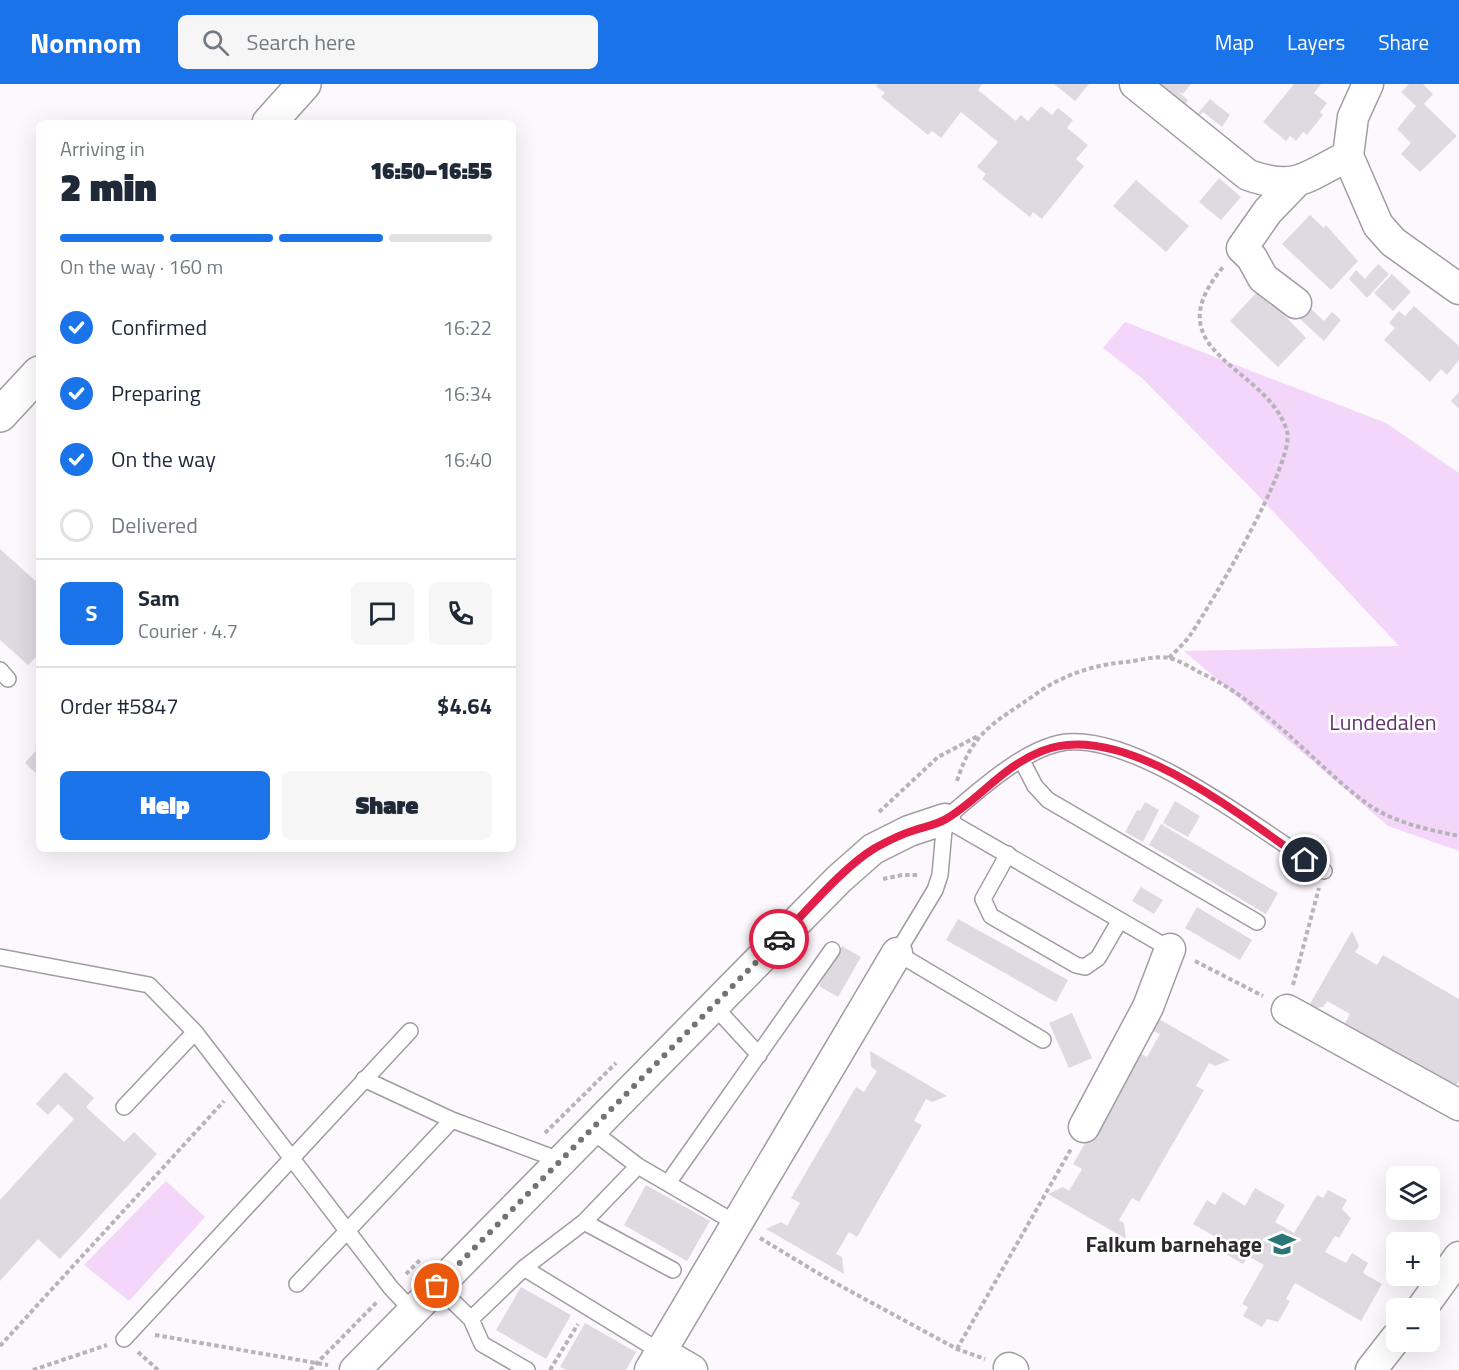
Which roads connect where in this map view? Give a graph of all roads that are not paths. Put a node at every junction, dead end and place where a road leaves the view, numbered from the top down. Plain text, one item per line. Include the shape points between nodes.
1 (304, 84) edge
2 (1135, 84) edge
3 (1368, 84) edge
4 (272, 120) edge
5 (1348, 156) junction
6 (1296, 183) junction
7 (1459, 289) edge
8 (1296, 303) dead end
9 (36, 376) edge
10 (0, 415) edge
11 (1022, 761) junction
12 (945, 819) junction
13 (1008, 854) junction
14 (1323, 871) road end
15 (1120, 920) junction
16 (1257, 922) dead end
17 (1170, 949) joint
18 (832, 950) dead end
19 (897, 953) junction
20 (0, 957) edge
21 (714, 1006) junction
22 (1287, 1010) road end
23 (410, 1031) dead end
24 (195, 1032) junction
25 (1042, 1040) dead end
26 (759, 1055) junction
27 (364, 1079) junction
28 (1459, 1105) edge
29 (124, 1107) dead end
30 (452, 1120) junction
31 (1084, 1127) road end
32 (592, 1131) junction
33 (292, 1156) junction
34 (562, 1161) junction
35 (638, 1166) junction
36 (668, 1183) junction
37 (584, 1222) junction
38 (739, 1225) junction
39 (350, 1230) junction
40 (1459, 1257) edge
41 (524, 1268) junction
42 (673, 1270) dead end
43 (297, 1284) dead end
44 (437, 1286) junction
45 (1429, 1298) edge
46 (413, 1311) junction
47 (471, 1319) junction
48 (124, 1339) road end
49 (1386, 1351) edge
50 (656, 1361) edge
51 (361, 1368) edge
52 (527, 1370) edge
53 (692, 1370) edge
54 (1371, 1370) edge

1 - 4 street
2 - 6 street via 1248,175 1282,184
3 - 5 street via 1353,117
5 - 6 street
5 - 7 street via 1378,225 1393,242
6 - 8 street via 1268,211 1242,248 1263,278
9 - 10 street
11 - 12 lane via 1002,772
11 - 14 lane via 1067,742 1123,750 1179,776
11 - 16 lane via 1035,786 1048,800
12 - 13 lane
12 - 19 lane via 935,890
12 - 21 street via 873,849
13 - 15 lane
13 - 15 lane via 983,898 991,916 1085,967 1098,958
15 - 17 lane
17 - 31 street via 1148,1007
18 - 26 lane
19 - 25 lane
19 - 38 street
20 - 24 lane via 150,984
21 - 26 lane
21 - 32 street
22 - 28 street
23 - 27 lane
24 - 29 lane
24 - 33 lane
26 - 36 lane
27 - 30 lane
27 - 33 lane
30 - 34 lane
30 - 39 lane
32 - 34 street
32 - 35 lane
33 - 39 lane
33 - 48 lane
34 - 44 street
35 - 36 lane
35 - 37 lane
36 - 38 lane
37 - 41 lane
37 - 42 lane
38 - 50 street
39 - 43 lane
39 - 46 lane via 391,1288
40 - 45 street
41 - 47 lane
41 - 50 lane via 588,1308
44 - 46 street
44 - 47 lane
46 - 51 street
47 - 52 lane via 482,1344
49 - 54 street
50 - 53 street

